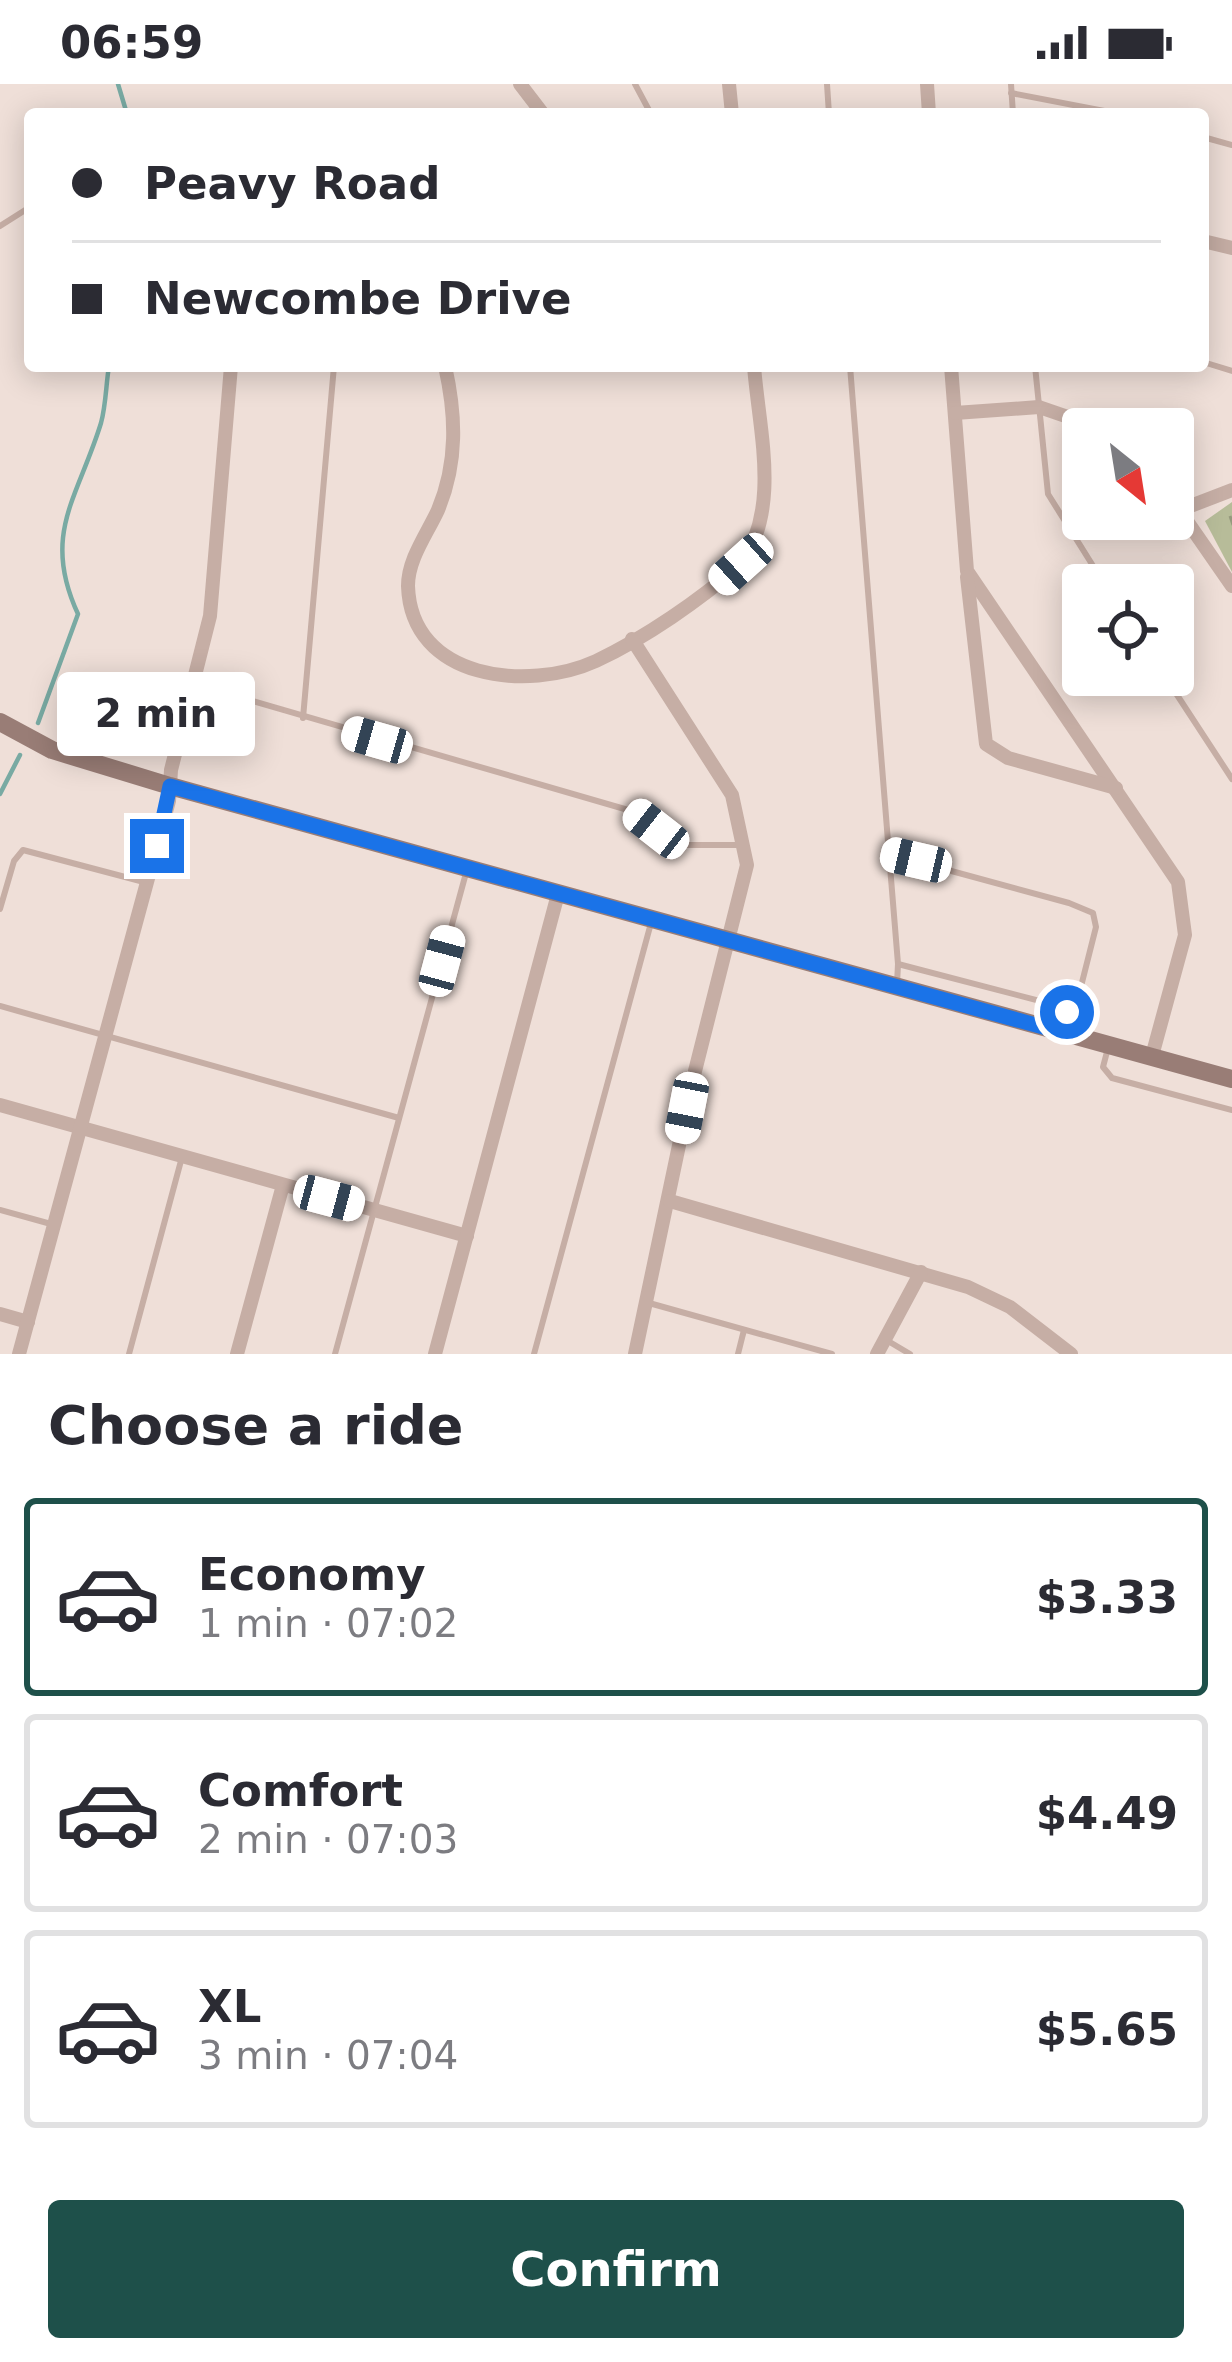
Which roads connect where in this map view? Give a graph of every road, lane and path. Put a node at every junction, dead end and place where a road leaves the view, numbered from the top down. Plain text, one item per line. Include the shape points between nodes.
1 (520, 84) edge
2 (1011, 88) edge
3 (538, 108) edge
4 (1095, 108) edge
5 (230, 372) edge
6 (333, 372) edge
7 (446, 372) edge
8 (754, 372) edge
9 (850, 372) edge
10 (952, 372) edge
11 (1036, 372) edge
12 (1039, 407) junction
13 (955, 413) junction
14 (1062, 415) edge
15 (1232, 490) edge
16 (1194, 501) edge
17 (1194, 532) edge
18 (1092, 564) edge
19 (967, 571) junction
20 (1232, 586) edge
21 (632, 639) junction
22 (194, 684) junction
23 (1178, 696) edge
24 (303, 718) junction
25 (0, 722) edge
26 (1232, 779) edge
27 (170, 786) junction
28 (1116, 788) junction
29 (746, 845) junction
30 (889, 854) junction
31 (466, 870) junction
32 (147, 883) junction
33 (558, 894) junction
34 (0, 909) edge
35 (652, 921) junction
36 (730, 941) junction
37 (898, 964) junction
38 (897, 988) junction
39 (0, 1006) edge
40 (1065, 1033) junction
41 (106, 1036) junction
42 (1109, 1045) junction
43 (1152, 1056) junction
44 (1232, 1079) edge
45 (0, 1105) edge
46 (1232, 1110) edge
47 (399, 1118) junction
48 (82, 1128) junction
49 (182, 1156) junction
50 (283, 1185) junction
51 (670, 1201) junction
52 (0, 1210) edge
53 (374, 1210) junction
54 (55, 1225) junction
55 (467, 1236) junction
56 (921, 1272) junction
57 (649, 1303) junction
58 (0, 1314) edge
59 (28, 1322) junction
60 (744, 1330) junction
61 (885, 1339) junction
62 (1068, 1350) edge
63 (20, 1354) edge
64 (129, 1354) edge
65 (237, 1354) edge
66 (335, 1354) edge
67 (435, 1354) edge
68 (534, 1354) edge
69 (635, 1354) edge
70 (738, 1354) edge
71 (832, 1354) edge
72 (877, 1354) edge
73 (910, 1354) edge

1 - 3 street
2 - 4 lane
5 - 22 street via 211,616
6 - 24 lane
7 - 21 street via 455,434 449,477 408,580 428,642 448,662 522,676 581,666
8 - 21 street via 764,493 754,546 722,580
9 - 30 lane
10 - 13 street
11 - 12 lane
12 - 13 street
12 - 14 street
12 - 18 lane via 1048,494
13 - 19 street
15 - 16 street
17 - 20 street
19 - 28 street
19 - 28 street via 986,744 1008,758
21 - 29 street via 732,795
22 - 24 lane
22 - 27 street
23 - 26 lane
24 - 29 lane via 635,812 678,845
25 - 27 street via 52,750
27 - 31 street
27 - 32 street
28 - 43 street via 1178,882 1186,911
29 - 36 street
30 - 37 lane
30 - 40 lane via 1093,913 1096,927
31 - 33 street
31 - 47 lane
32 - 34 lane via 23,850
32 - 41 street
33 - 35 street
33 - 55 street
35 - 36 street
35 - 68 lane
36 - 38 street
36 - 51 street
37 - 38 lane
37 - 40 lane via 1063,1007
38 - 40 street
39 - 41 lane
40 - 42 street
41 - 47 lane
41 - 48 street
42 - 43 street
42 - 46 lane via 1103,1067 1112,1078
43 - 44 street
45 - 48 street
47 - 53 lane
48 - 49 street
48 - 54 street
49 - 50 street
49 - 64 lane
50 - 53 street
50 - 65 street
51 - 56 street
51 - 57 street
52 - 54 lane
53 - 55 street
53 - 66 lane
54 - 59 street
55 - 67 street
56 - 61 street
56 - 62 street via 1010,1306
57 - 60 lane
57 - 69 street
58 - 59 street
59 - 63 street
60 - 70 lane
60 - 71 lane
61 - 72 street
61 - 73 lane

